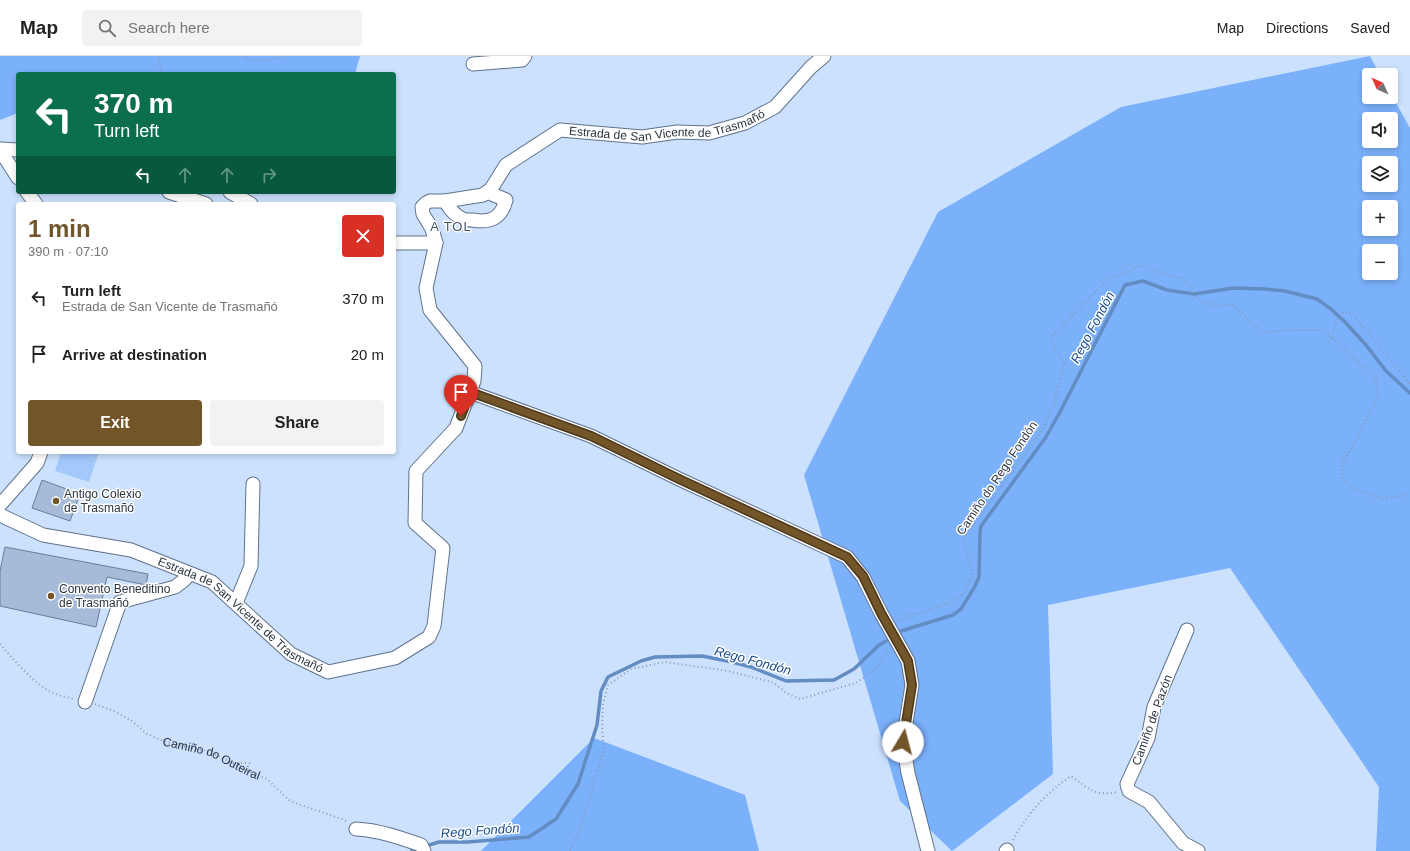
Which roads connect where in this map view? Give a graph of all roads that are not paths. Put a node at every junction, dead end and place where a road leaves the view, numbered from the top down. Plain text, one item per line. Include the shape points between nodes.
1 (525, 56) edge
2 (824, 56) edge
3 (474, 64) dead end
4 (0, 150) edge
5 (16, 150) edge
6 (16, 175) edge
7 (487, 192) junction
8 (175, 194) edge
9 (234, 194) edge
10 (444, 201) junction
11 (200, 202) edge
12 (248, 202) edge
13 (396, 243) edge
14 (436, 243) junction
15 (470, 392) junction
16 (41, 454) edge
17 (253, 484) dead end
18 (0, 505) edge
19 (0, 515) edge
20 (190, 574) junction
21 (236, 603) junction
22 (1188, 630) dead end
23 (85, 702) road end
24 (356, 829) road end
25 (424, 851) edge
26 (928, 851) edge
27 (1198, 851) edge

1 - 3 street via 522,60
2 - 7 street, Estrada de San Vicente de Trasmañó via 775,107 745,123 709,133 677,132 642,137 560,130 506,165 492,190
4 - 5 street
4 - 6 street
7 - 10 street via 483,195
7 - 10 street via 506,200 504,209 493,220 483,222 463,219
8 - 11 street
9 - 12 street
10 - 14 street via 430,201 422,207
13 - 14 street
14 - 15 street, Estrada de San Vicente de Trasmañó via 426,288 430,310 476,366
15 - 21 street, Estrada de San Vicente de Trasmañó via 456,428 416,471 416,523 443,548 434,626 429,637 395,658 328,672 291,654
15 - 26 street via 591,436 847,557 863,576 908,661 912,685 903,742 908,773
16 - 18 street via 38,463
17 - 21 street via 251,566
19 - 20 street, Estrada de San Vicente de Trasmañó via 43,536 131,550
20 - 21 street, Estrada de San Vicente de Trasmañó via 212,582
20 - 23 street via 175,587 120,602
22 - 27 street, Camiño de Pazón via 1154,707 1148,738 1127,784 1130,791 1149,802 1184,843
24 - 25 street via 366,829 412,841 421,845

